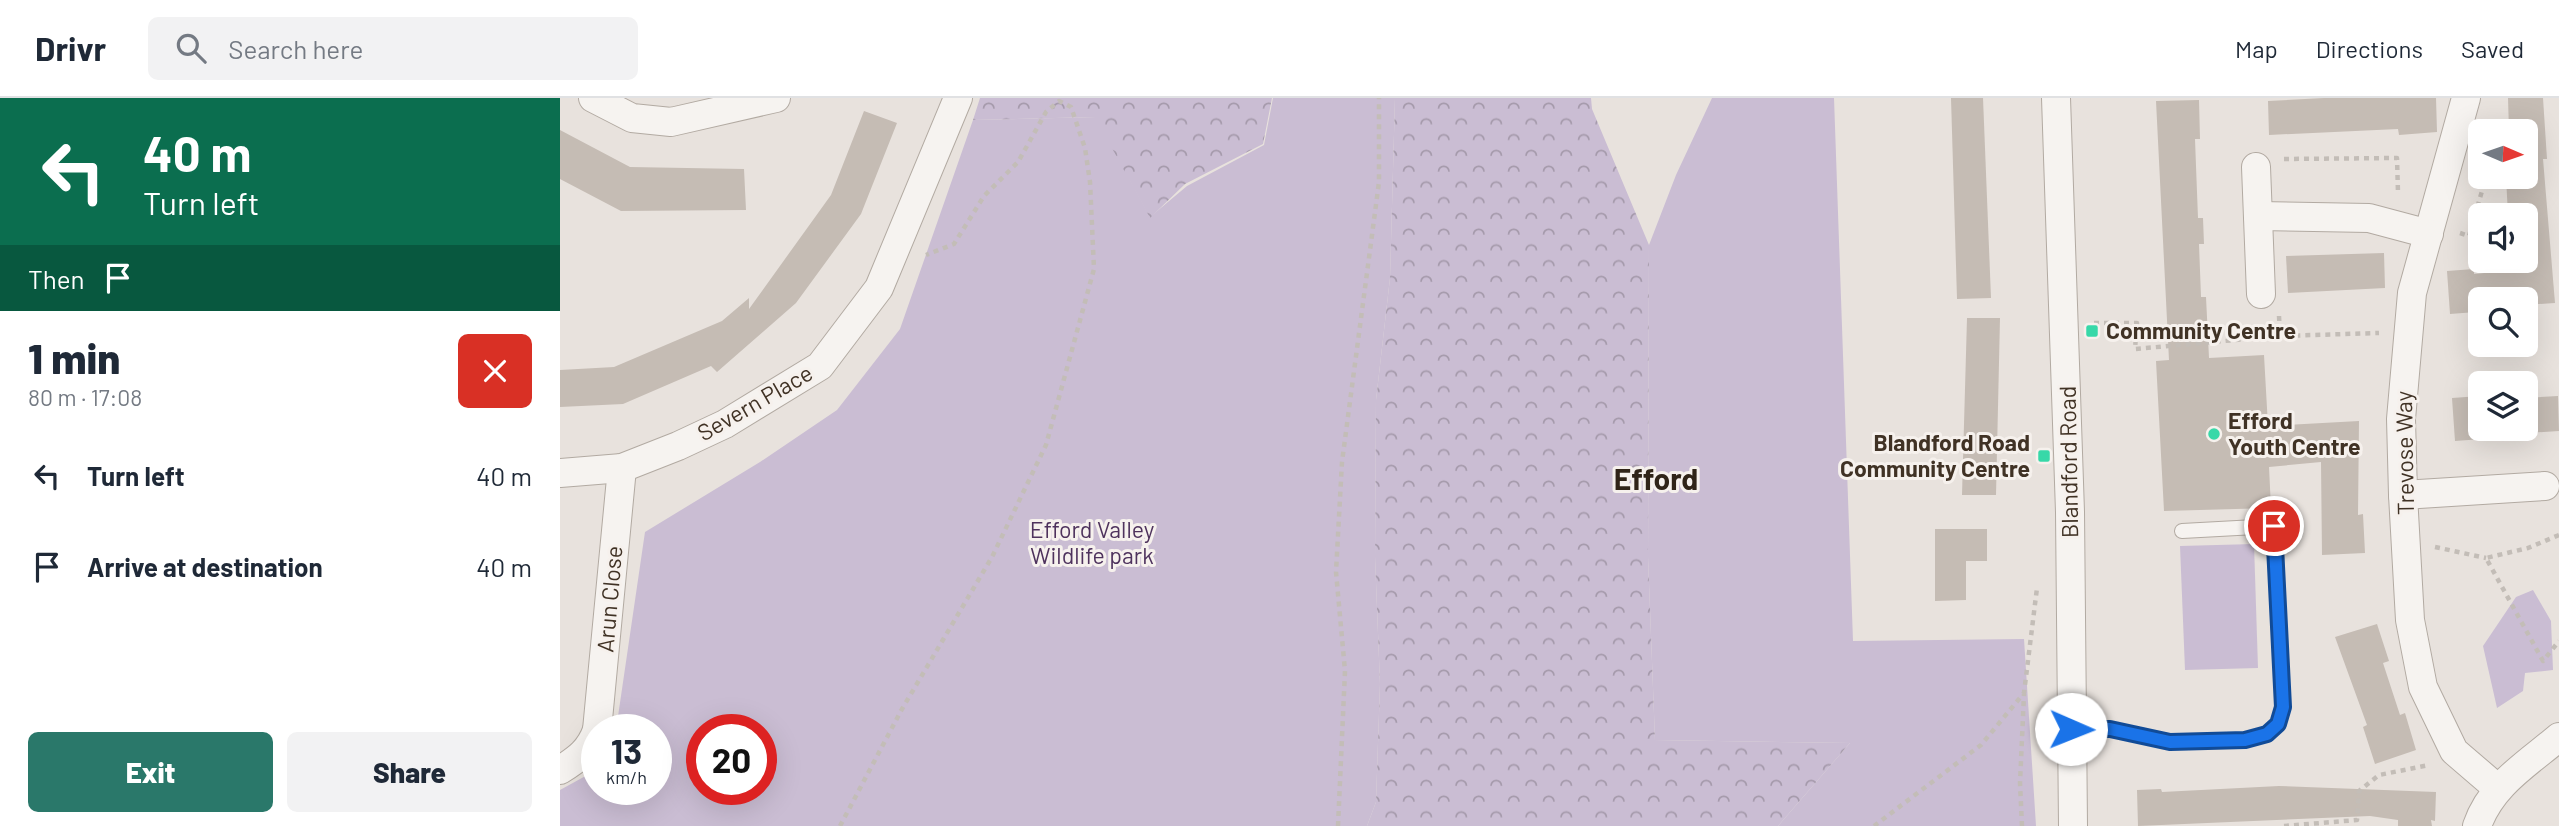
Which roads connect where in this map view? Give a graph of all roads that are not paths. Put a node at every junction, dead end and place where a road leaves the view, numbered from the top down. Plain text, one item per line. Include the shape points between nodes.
1 (593, 98) edge
2 (776, 98) edge
3 (2056, 98) edge
4 (2466, 98) edge
5 (956, 99) edge
6 (705, 106) edge
7 (2256, 167) road end
8 (2258, 216) junction
9 (2429, 234) junction
10 (2261, 295) dead end
11 (622, 468) junction
12 (560, 473) edge
13 (2545, 486) dead end
14 (2403, 495) junction
15 (2182, 531) dead end
16 (599, 714) edge
17 (2071, 729) junction
18 (2559, 737) edge
19 (581, 756) edge
20 (560, 769) edge
21 (2497, 789) junction
22 (2073, 826) edge
23 (2477, 826) edge

1 - 6 street via 632,118 671,122
2 - 6 street
3 - 17 street, Blandford Road via 2070,512
4 - 9 street, Trevose Way
5 - 11 street, Severn Place via 887,272 855,323 820,366 725,424
7 - 8 street
8 - 9 street via 2369,218
8 - 10 street
9 - 14 street, Trevose Way via 2412,293 2408,332 2401,419
11 - 12 street, Severn Place
11 - 16 street, Arun Close
13 - 14 street
14 - 21 street, Trevose Way via 2410,620 2423,687 2454,751
15 - 17 lane via 2274,526 2283,707 2278,724 2267,734 2245,740 2195,743 2110,729
17 - 22 street, Blandford Road
18 - 21 street
19 - 20 street, Arun Close
21 - 23 street via 2484,805

